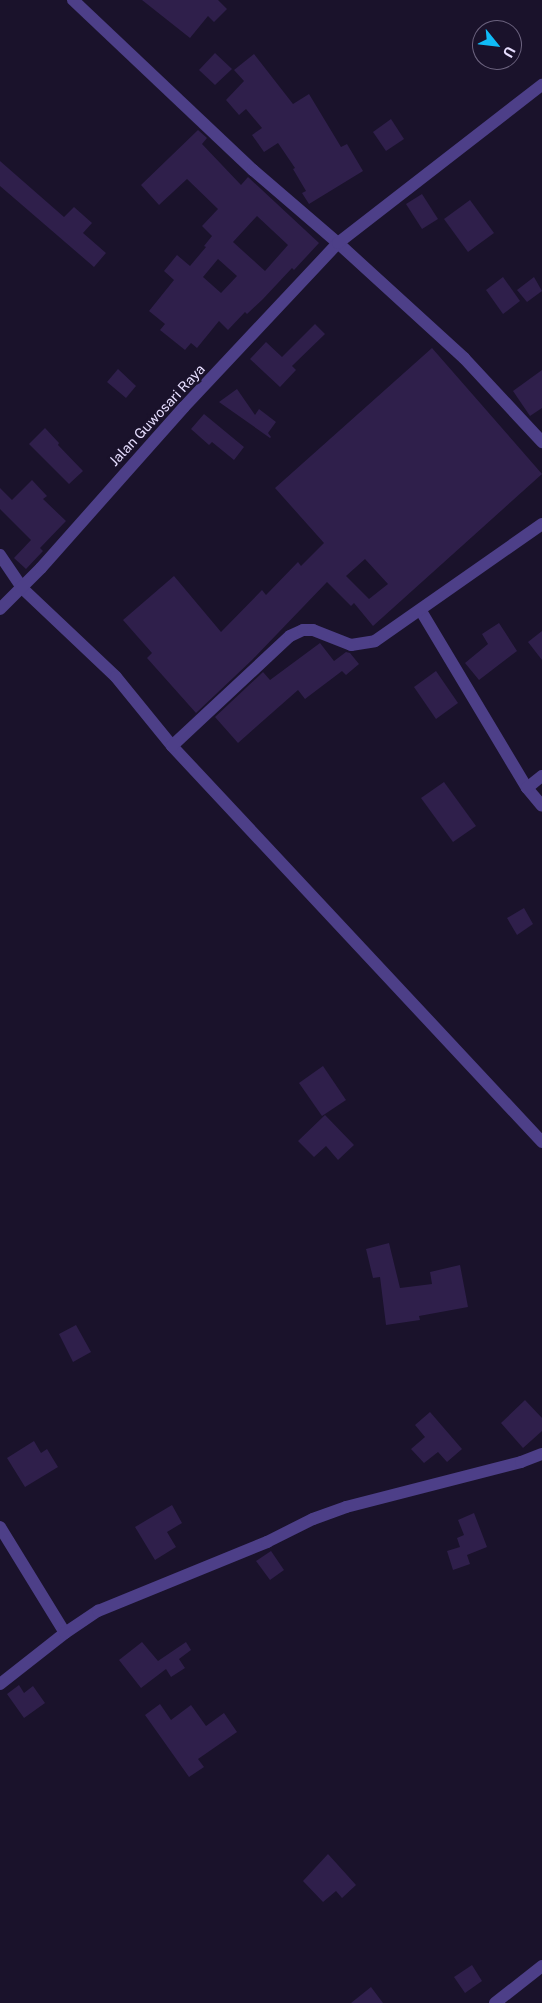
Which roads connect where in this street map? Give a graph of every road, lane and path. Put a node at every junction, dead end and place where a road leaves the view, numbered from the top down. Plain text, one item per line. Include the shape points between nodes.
1 (73, 0) edge
2 (542, 85) edge
3 (338, 243) junction
4 (537, 427) edge
5 (542, 442) edge
6 (542, 524) edge
7 (0, 555) edge
8 (22, 588) junction
9 (0, 609) edge
10 (421, 611) junction
11 (172, 746) junction
12 (542, 776) edge
13 (527, 788) junction
14 (542, 806) edge
15 (542, 1142) edge
16 (542, 1454) edge
17 (0, 1527) edge
18 (65, 1633) junction
19 (0, 1684) edge
20 (542, 1966) edge
21 (495, 2003) edge

1 - 3 street via 253,170
2 - 3 street, Jalan Guwosari Raya
3 - 4 street
3 - 8 street, Jalan Guwosari Raya via 184,407
4 - 5 street
6 - 10 street
7 - 8 street
8 - 9 street, Jalan Guwosari Raya
8 - 11 street via 105,666
10 - 11 street via 375,641 362,644 351,645 313,630 303,630 290,636
10 - 13 street
11 - 15 street
12 - 13 street
13 - 14 street
16 - 18 street via 346,1507 98,1611
17 - 18 street
18 - 19 street
20 - 21 street

